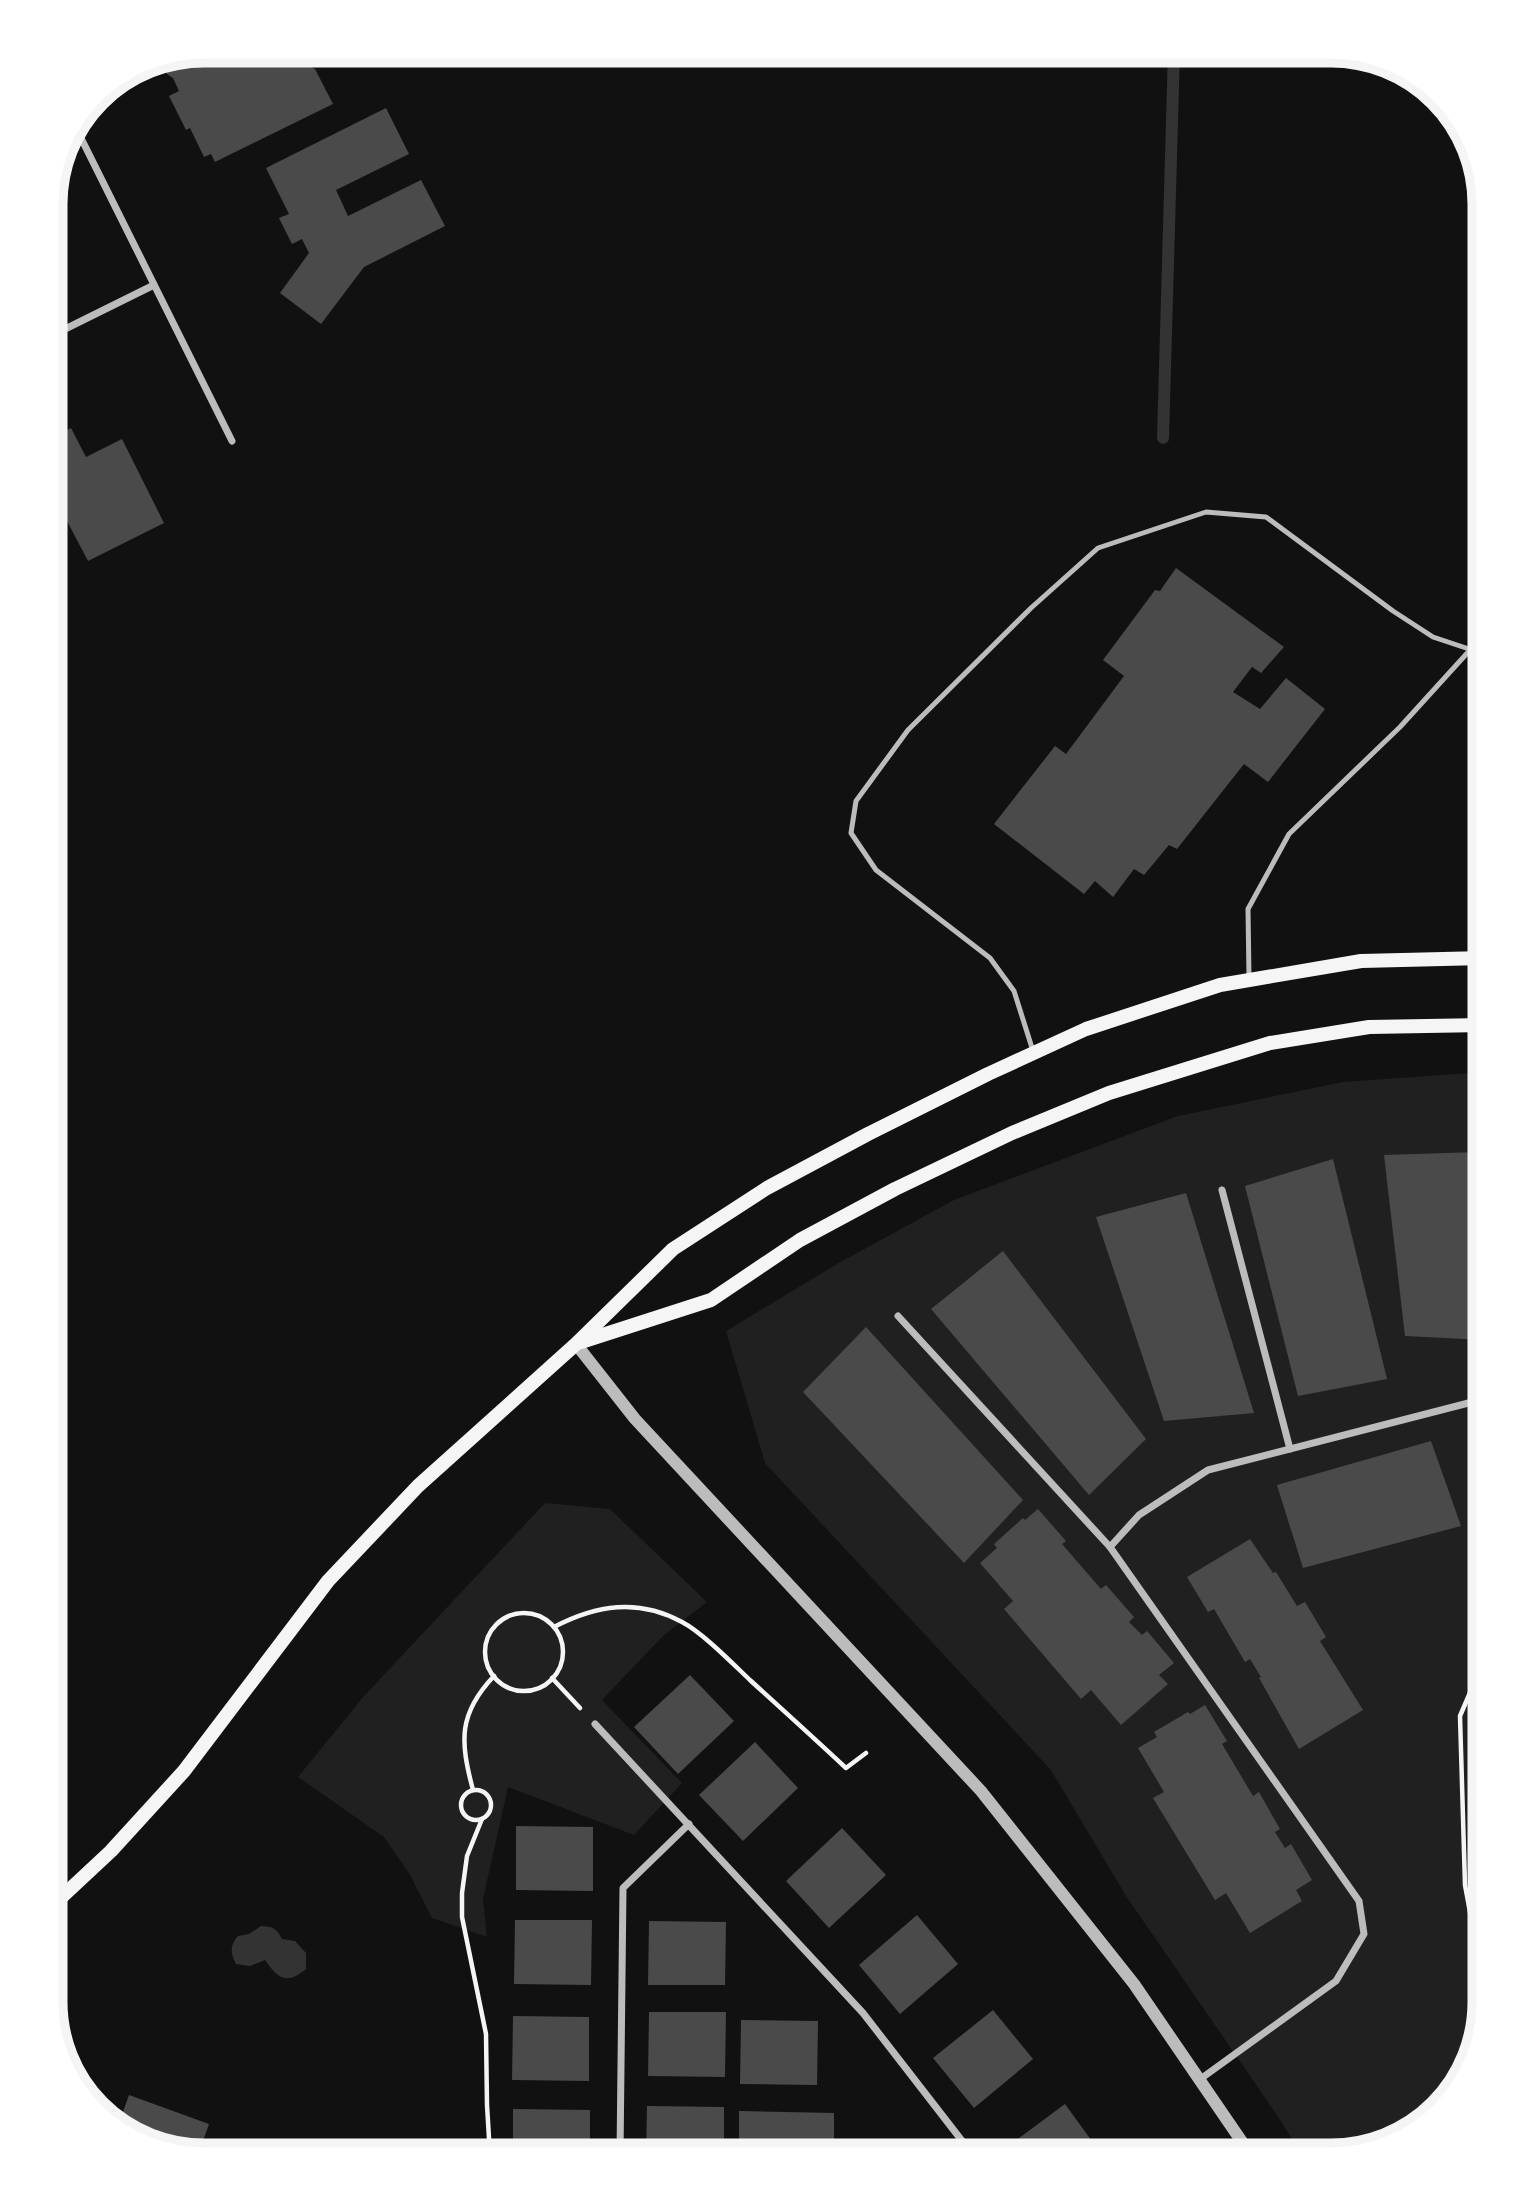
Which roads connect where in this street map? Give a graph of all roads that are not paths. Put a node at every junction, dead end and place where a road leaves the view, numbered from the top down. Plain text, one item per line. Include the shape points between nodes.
1 (81, 137) edge
2 (153, 285) junction
3 (63, 330) edge
4 (232, 441) dead end
5 (1470, 650) joint
6 (1472, 958) edge
7 (1249, 980) junction
8 (1472, 1025) edge
9 (1034, 1053) junction
10 (1222, 1190) dead end
11 (898, 1316) dead end
12 (576, 1344) junction
13 (1472, 1402) edge
14 (1290, 1448) junction
15 (1110, 1547) junction
16 (595, 1724) road end
17 (689, 1824) junction
18 (63, 1896) edge
19 (1199, 2080) junction
20 (620, 2143) edge
21 (964, 2143) edge
22 (1243, 2143) edge

1 - 2 street
2 - 3 street
2 - 4 street
5 - 7 lane via 1289,834 1248,909
5 - 9 lane via 1433,637 1393,611 1266,517 1206,512 1098,548 1031,608 908,730 856,801 851,833 876,870 990,958 1014,991
6 - 7 main road via 1361,961
7 - 9 main road via 1220,985 1086,1029
8 - 12 main road via 1369,1027 1270,1043 1109,1093 895,1189 800,1240 711,1300
9 - 12 main road via 767,1188 673,1249
10 - 14 street
11 - 15 street
12 - 18 main road via 418,1486 328,1581 184,1770 111,1851
12 - 19 street via 635,1419 981,1791 1134,1984
13 - 14 street
14 - 15 street via 1208,1470 1139,1515
15 - 19 street via 1359,1901 1364,1934 1336,1981
16 - 17 street
17 - 20 street via 623,1888
17 - 21 street via 863,2013
19 - 22 street

